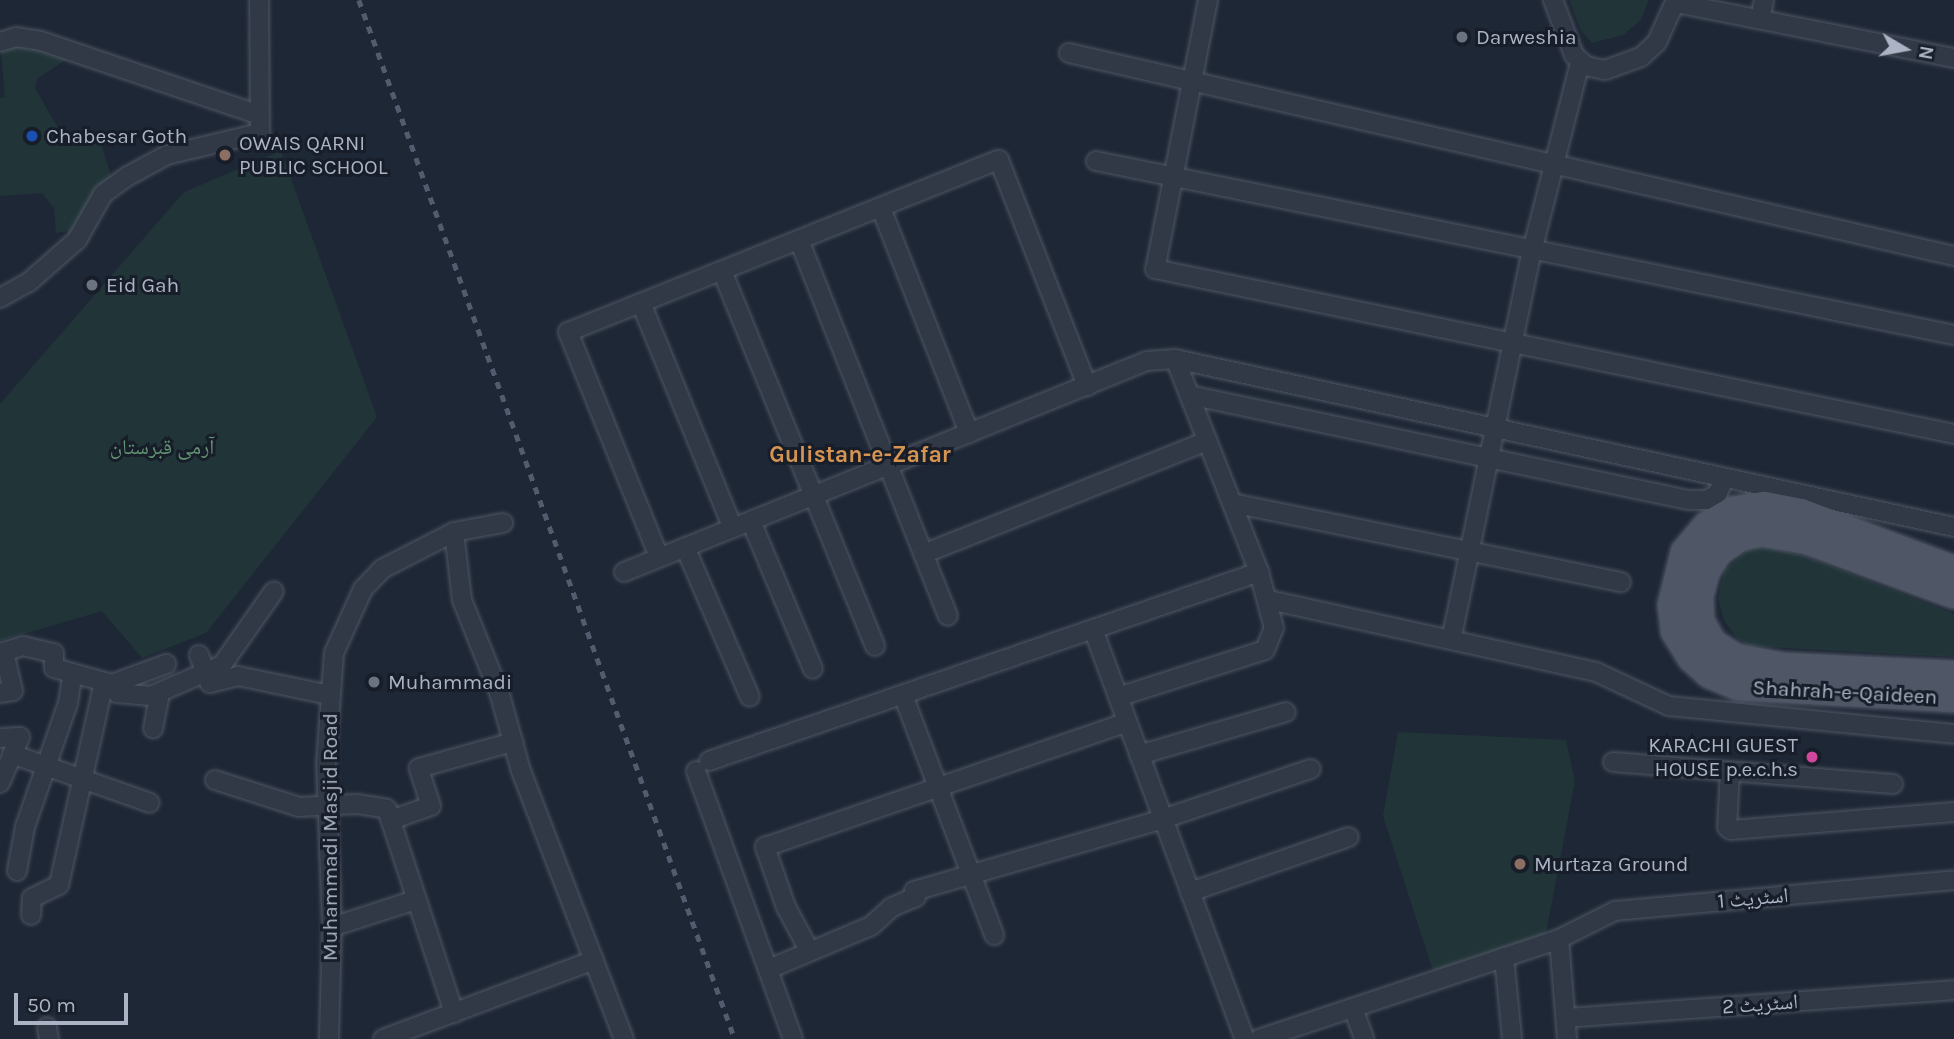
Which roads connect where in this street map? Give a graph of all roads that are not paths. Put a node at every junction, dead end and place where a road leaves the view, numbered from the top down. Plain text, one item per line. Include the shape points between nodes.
1 (259, 0) edge
2 (1208, 0) edge
3 (1553, 0) edge
4 (1764, 0) edge
5 (1676, 2) edge
6 (1760, 19) junction
7 (0, 42) edge
8 (1069, 53) dead end
9 (1954, 58) edge
10 (1580, 63) junction
11 (1191, 79) junction
12 (259, 115) junction
13 (1096, 161) dead end
14 (1553, 162) junction
15 (1171, 176) junction
16 (881, 208) junction
17 (799, 240) junction
18 (1532, 251) junction
19 (1954, 256) edge
20 (722, 271) junction
21 (0, 298) edge
22 (641, 303) junction
23 (1954, 335) edge
24 (1512, 340) junction
25 (1175, 359) junction
26 (1087, 386) junction
27 (1189, 395) junction
28 (1498, 430) junction
29 (969, 433) junction
30 (1954, 434) edge
31 (1208, 441) junction
32 (1492, 459) junction
33 (888, 466) junction
34 (1724, 479) junction
35 (814, 495) junction
36 (1232, 503) junction
37 (751, 521) junction
38 (503, 523) dead end
39 (1954, 527) edge
40 (733, 528) junction
41 (454, 532) junction
42 (685, 547) junction
43 (923, 554) junction
44 (1471, 554) junction
45 (659, 557) junction
46 (1954, 570) edge
47 (624, 572) dead end
48 (1259, 572) junction
49 (1620, 582) dead end
50 (274, 591) dead end
51 (1954, 594) edge
52 (1269, 600) junction
53 (948, 616) dead end
54 (1093, 629) junction
55 (1452, 636) junction
56 (875, 646) dead end
57 (2, 652) edge
58 (199, 654) dead end
59 (166, 664) dead end
60 (813, 669) dead end
61 (206, 672) junction
62 (73, 673) junction
63 (1954, 676) edge
64 (108, 683) junction
65 (0, 693) edge
66 (330, 695) junction
67 (903, 695) junction
68 (151, 696) junction
69 (750, 697) dead end
70 (1118, 697) junction
71 (1954, 698) edge
72 (1286, 712) dead end
73 (1127, 722) junction
74 (153, 728) dead end
75 (1954, 734) edge
76 (0, 738) edge
77 (513, 741) junction
78 (12, 754) junction
79 (1139, 755) junction
80 (1613, 762) dead end
81 (48, 768) junction
82 (1311, 769) dead end
83 (1730, 772) junction
84 (82, 780) junction
85 (215, 780) dead end
86 (0, 783) edge
87 (1893, 784) dead end
88 (938, 788) junction
89 (150, 803) dead end
90 (327, 808) junction
91 (1954, 812) edge
92 (1163, 819) junction
93 (391, 820) junction
94 (1349, 836) dead end
95 (17, 871) dead end
96 (971, 874) junction
97 (1954, 880) edge
98 (1190, 892) junction
99 (415, 900) junction
100 (31, 915) dead end
101 (332, 927) junction
102 (994, 935) dead end
103 (1559, 939) junction
104 (809, 950) junction
105 (1504, 957) junction
106 (594, 960) junction
107 (769, 969) junction
108 (1954, 990) edge
109 (1353, 1008) junction
110 (454, 1013) junction
111 (1566, 1018) junction
112 (329, 1039) edge
113 (383, 1039) edge
114 (624, 1039) edge
115 (793, 1039) edge
116 (1245, 1039) edge
117 (1259, 1039) edge
118 (1364, 1039) edge
119 (1512, 1039) edge
120 (1567, 1039) edge

1 - 12 street
2 - 11 street
3 - 10 street via 1564,36
4 - 6 street
5 - 6 street
5 - 10 street via 1669,24 1641,57 1605,71
6 - 9 street
7 - 12 street via 16,37 41,41
8 - 11 street
10 - 14 street
11 - 14 street
11 - 15 street
12 - 21 street via 260,133 167,155 128,176 103,194 77,240 29,282
13 - 15 street
14 - 18 street
14 - 19 street
15 - 18 street
15 - 24 street via 1155,269
16 - 17 street
16 - 26 street via 999,160
16 - 29 street
17 - 20 street
17 - 33 street
18 - 23 street
18 - 24 street
20 - 22 street
20 - 35 street
22 - 40 street
22 - 45 street via 568,332
24 - 28 street
24 - 30 street
25 - 26 street via 1147,361
25 - 27 street
25 - 28 street
26 - 29 street
27 - 31 street
27 - 32 street
28 - 32 street
28 - 34 street
29 - 33 street
31 - 36 street
31 - 43 street
32 - 34 street via 1688,500 1707,500 1718,493
32 - 44 street
33 - 35 street
33 - 43 street
34 - 39 street
35 - 37 street
35 - 56 street
36 - 44 street
36 - 48 street
37 - 40 street
37 - 60 street
38 - 41 street, Muhammadi Masjid Road
40 - 42 street
41 - 66 street, Muhammadi Masjid Road via 382,569 363,589 334,653
41 - 77 street via 462,600
42 - 45 street
42 - 69 street
43 - 53 street
44 - 49 street
44 - 55 street
45 - 47 street
46 - 71 main road, Shahrah-e-Qaideen via 1801,513 1764,506 1733,511 1707,526 1685,552 1672,605 1675,631 1691,657 1710,674 1738,686
48 - 52 street
48 - 54 street
50 - 61 street via 222,664
51 - 63 main road, Shahrah-e-Qaideen via 1807,540 1761,532 1740,537 1719,551 1706,570 1699,597 1700,621 1713,643 1736,659 1783,667
52 - 55 street
52 - 70 street via 1274,628 1265,650
54 - 67 street
54 - 70 street
55 - 75 street via 1596,672 1669,706
57 - 62 street via 23,646 54,653 54,668
57 - 65 street via 13,691
58 - 61 street
59 - 64 street
61 - 66 street via 210,683 238,676
61 - 68 street
62 - 64 street
62 - 81 street
64 - 68 street via 117,693
64 - 84 street
66 - 90 street, Muhammadi Masjid Road
67 - 88 street
67 - 107 street via 703,766
68 - 74 street via 159,698
70 - 73 street
72 - 79 street
73 - 79 street
73 - 88 street
76 - 78 street via 19,735
77 - 93 street via 419,768 431,806
77 - 106 street
78 - 81 street
78 - 86 street
79 - 92 street
80 - 83 street
81 - 84 street
81 - 95 street via 25,827
82 - 92 street
83 - 87 street
83 - 91 street via 1727,827 1731,830
84 - 89 street
84 - 100 street via 59,885 32,898
85 - 90 street via 284,804
88 - 96 street
88 - 104 street via 765,847 786,907
90 - 93 street via 357,804 387,809
90 - 101 street, Muhammadi Masjid Road
92 - 96 street
92 - 98 street
93 - 99 street
94 - 98 street
96 - 102 street
96 - 104 street via 914,891 916,897 892,907 871,926
97 - 103 street, اسٹریٹ 1 via 1615,911
98 - 116 street
99 - 101 street
99 - 110 street
101 - 112 street, Muhammadi Masjid Road
103 - 105 street, اسٹریٹ 1
103 - 111 street
104 - 107 street
105 - 109 street, اسٹریٹ 1
105 - 119 street
106 - 110 street
106 - 114 street
107 - 115 street
108 - 111 street, اسٹریٹ 2
109 - 117 street, اسٹریٹ 1
109 - 118 street
110 - 113 street
111 - 120 street

